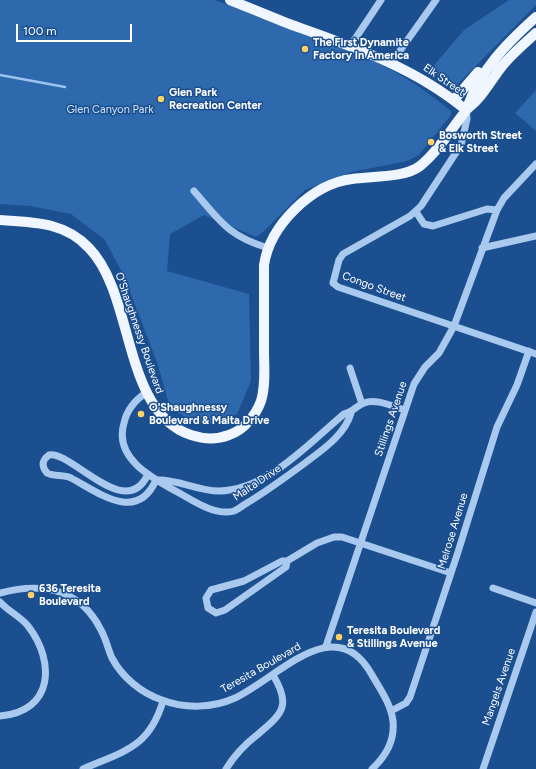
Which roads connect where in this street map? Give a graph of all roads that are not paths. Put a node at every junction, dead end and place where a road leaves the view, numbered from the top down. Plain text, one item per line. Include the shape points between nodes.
1 (230, 0) edge
2 (381, 0) edge
3 (436, 0) edge
4 (536, 17) edge
5 (536, 33) edge
6 (351, 45) junction
7 (500, 51) junction
8 (392, 62) junction
9 (454, 100) junction
10 (466, 110) junction
11 (536, 164) edge
12 (194, 191) dead end
13 (497, 210) junction
14 (416, 212) junction
15 (0, 220) edge
16 (536, 236) edge
17 (268, 248) junction
18 (482, 248) junction
19 (454, 326) junction
20 (533, 352) edge
21 (350, 368) dead end
22 (147, 392) junction
23 (362, 404) junction
24 (405, 410) junction
25 (351, 413) junction
26 (148, 474) junction
27 (156, 480) junction
28 (361, 542) junction
29 (287, 561) junction
30 (451, 573) junction
31 (493, 588) dead end
32 (0, 593) edge
33 (0, 602) edge
34 (536, 603) edge
35 (536, 612) edge
36 (326, 646) junction
37 (273, 674) junction
38 (163, 701) junction
39 (391, 711) junction
40 (0, 716) edge
41 (83, 769) edge
42 (226, 769) edge
43 (372, 769) edge
44 (483, 769) edge

1 - 6 main road, Elk Street
2 - 6 street
3 - 8 street
4 - 7 main road
5 - 10 main road via 508,59 478,99
6 - 8 main road, Elk Street
7 - 9 main road via 491,56
7 - 10 main road via 472,92
8 - 9 main road, Elk Street
9 - 10 main road, Elk Street
10 - 14 street, Congo Street via 467,119 461,145
10 - 17 main road, O'Shaughnessy Boulevard via 420,167 406,172 340,181 309,196 276,233
11 - 13 street, Stillings Avenue via 504,198
12 - 17 street via 232,232 249,243
13 - 14 street via 487,209 433,226 424,224
13 - 18 street, Stillings Avenue
14 - 19 street, Congo Street via 343,254 338,263 334,283 338,287
15 - 22 main road, O'Shaughnessy Boulevard via 33,222 57,227 72,233 90,248 106,274
16 - 18 street
17 - 22 main road, O'Shaughnessy Boulevard via 264,265 263,389 258,409 248,422 237,432 223,437 208,439 193,436 180,432 164,419 154,407
18 - 19 street, Stillings Avenue
19 - 20 street, Congo Street
19 - 24 street, Stillings Avenue via 439,353 420,374
20 - 30 street, Melrose Avenue via 497,428
21 - 23 street
22 - 26 street, Malta Drive via 134,402 125,417 122,439 128,456
23 - 24 street via 374,402
23 - 25 street, Malta Drive
24 - 28 street, Stillings Avenue
25 - 27 street, Malta Drive via 344,414 279,468 255,483 221,491 196,488 174,480
25 - 27 street, Malta Drive via 342,430 319,452 276,485 236,510 227,512 210,508
26 - 27 street, Malta Drive
26 - 27 street via 138,487 120,489 92,479 58,455 49,455 43,462 47,473 66,476 96,494 119,501 138,502 151,492
28 - 29 street via 342,537 325,539
28 - 30 street
28 - 36 street, Stillings Avenue
29 - 29 street via 282,561 244,581 211,590 206,598 208,608 216,613 225,610 286,567
30 - 39 street, Melrose Avenue via 410,697 406,703
31 - 34 street
32 - 38 street, Teresita Boulevard via 38,587 57,591 79,603 96,620 112,658 124,675 139,688
33 - 40 street via 29,628 43,652 46,675 43,689 31,705 17,714
35 - 44 street, Mangels Avenue
36 - 37 street, Teresita Boulevard via 314,650
36 - 39 street via 343,648 360,657 367,665
37 - 38 street, Teresita Boulevard via 224,702 188,707
37 - 42 street via 284,701 279,715 248,742
38 - 41 street via 156,722 144,739 129,749
39 - 43 street via 391,743 387,753

